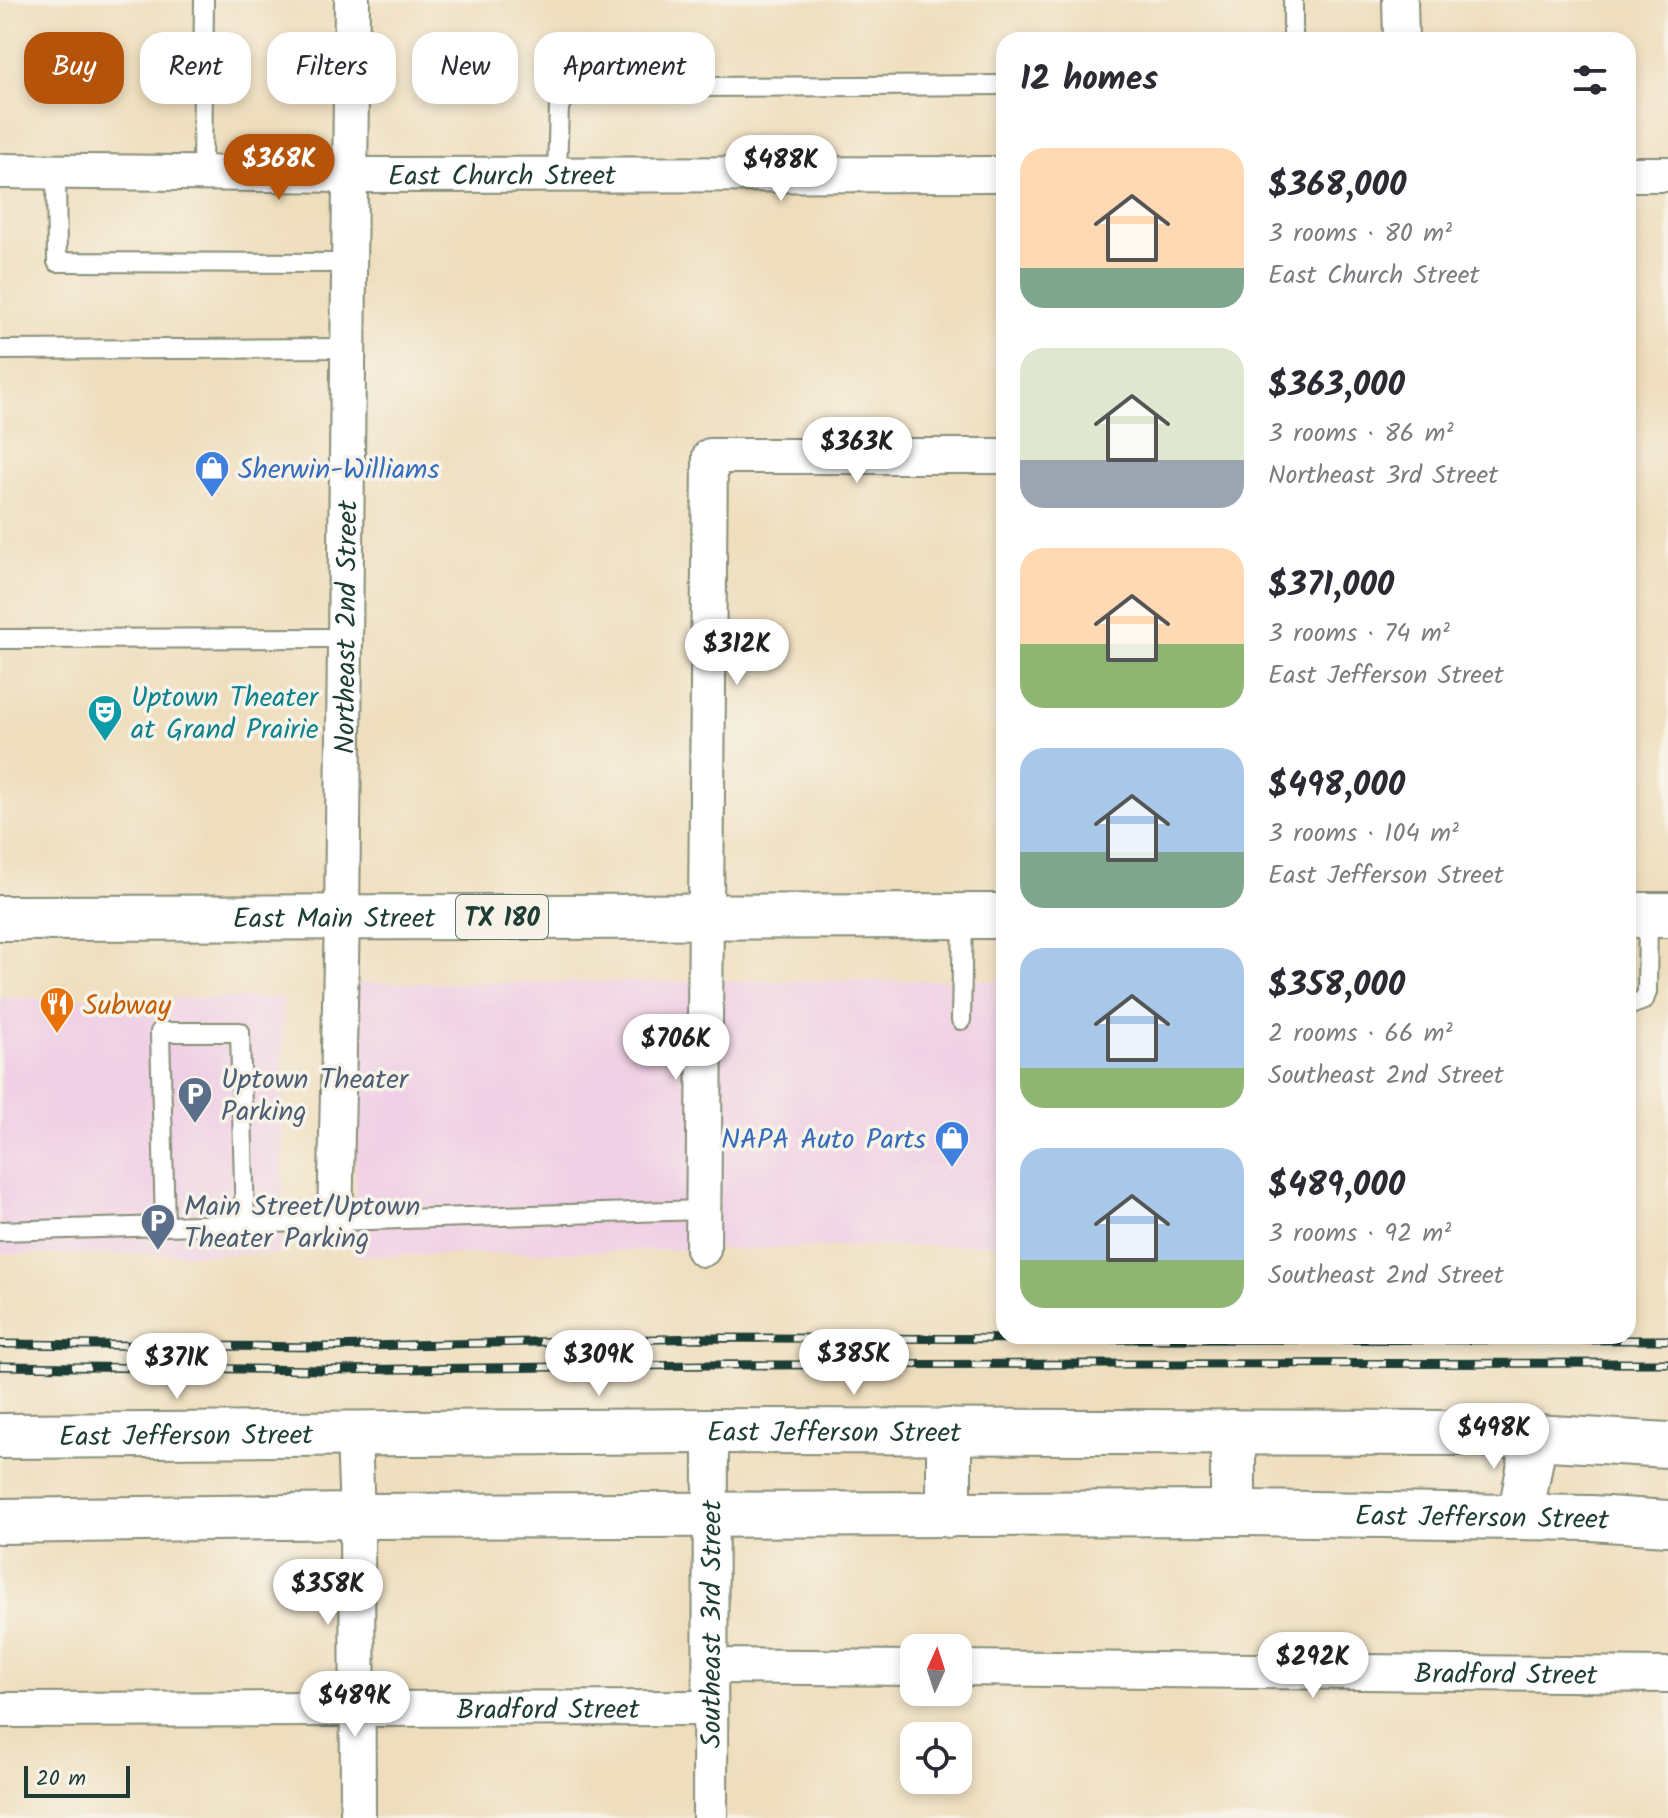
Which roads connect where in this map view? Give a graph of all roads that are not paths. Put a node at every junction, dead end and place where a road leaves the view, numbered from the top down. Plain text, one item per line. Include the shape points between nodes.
1 (204, 0) edge
2 (352, 0) edge
3 (1293, 0) edge
4 (1400, 0) edge
5 (1293, 32) edge
6 (1401, 32) edge
7 (996, 85) edge
8 (0, 171) edge
9 (56, 171) junction
10 (202, 172) junction
11 (557, 174) junction
12 (996, 174) edge
13 (1636, 174) edge
14 (1668, 174) edge
15 (350, 175) junction
16 (349, 263) junction
17 (348, 348) junction
18 (0, 350) edge
19 (996, 456) edge
20 (345, 638) junction
21 (0, 639) edge
22 (1648, 915) edge
23 (984, 916) edge
24 (706, 917) junction
25 (0, 918) edge
26 (342, 918) junction
27 (1636, 1003) edge
28 (961, 1020) dead end
29 (704, 1210) junction
30 (335, 1221) junction
31 (245, 1224) junction
32 (165, 1226) junction
33 (0, 1231) edge
34 (703, 1249) dead end
35 (711, 1431) junction
36 (949, 1431) junction
37 (1233, 1432) junction
38 (354, 1435) junction
39 (0, 1436) edge
40 (1535, 1437) junction
41 (1668, 1445) edge
42 (1233, 1513) junction
43 (949, 1515) junction
44 (357, 1516) junction
45 (711, 1517) junction
46 (1520, 1517) junction
47 (0, 1521) edge
48 (1668, 1523) edge
49 (711, 1666) junction
50 (900, 1668) edge
51 (972, 1668) edge
52 (1668, 1675) edge
53 (710, 1708) junction
54 (0, 1710) edge
55 (357, 1710) junction
56 (358, 1818) edge
57 (710, 1818) edge

1 - 10 lane
2 - 15 street, Northeast 2nd Street
3 - 5 lane
4 - 6 street
7 - 11 lane via 574,88 559,106
8 - 9 street, East Church Street
9 - 10 street, East Church Street
9 - 16 lane via 57,262
10 - 15 street, East Church Street
11 - 12 street, East Church Street
11 - 15 street, East Church Street
13 - 14 street
15 - 16 street, Northeast 2nd Street
16 - 17 street, Northeast 2nd Street
17 - 18 lane
17 - 20 street, Northeast 2nd Street
19 - 24 street via 710,456
20 - 21 lane
20 - 26 street, Northeast 2nd Street
22 - 27 lane via 1647,992
23 - 24 main road, East Main Street / TX 180
23 - 28 lane
24 - 26 main road, East Main Street / TX 180
24 - 29 street
25 - 26 main road, East Main Street / TX 180
26 - 30 street, Northeast 2nd Street
29 - 30 lane
29 - 34 street
30 - 31 lane
31 - 32 lane
31 - 32 lane via 240,1032 160,1032
32 - 33 lane
35 - 36 main road, East Jefferson Street
35 - 38 main road, East Jefferson Street
35 - 45 street, Southeast 3rd Street
36 - 37 main road, East Jefferson Street
36 - 43 main road
37 - 40 main road, East Jefferson Street
37 - 42 main road
38 - 39 main road, East Jefferson Street
38 - 44 street
40 - 41 main road, East Jefferson Street
40 - 46 main road
42 - 43 main road, East Jefferson Street
42 - 46 main road, East Jefferson Street
43 - 45 main road, East Jefferson Street
44 - 45 main road, East Jefferson Street
44 - 47 main road, East Jefferson Street
44 - 55 street
45 - 49 street, Southeast 3rd Street
46 - 48 main road, East Jefferson Street
49 - 50 street
49 - 53 street, Southeast 3rd Street
51 - 52 street, Bradford Street
53 - 55 street, Bradford Street
53 - 57 street, Southeast 3rd Street
54 - 55 street, Bradford Street
55 - 56 street

